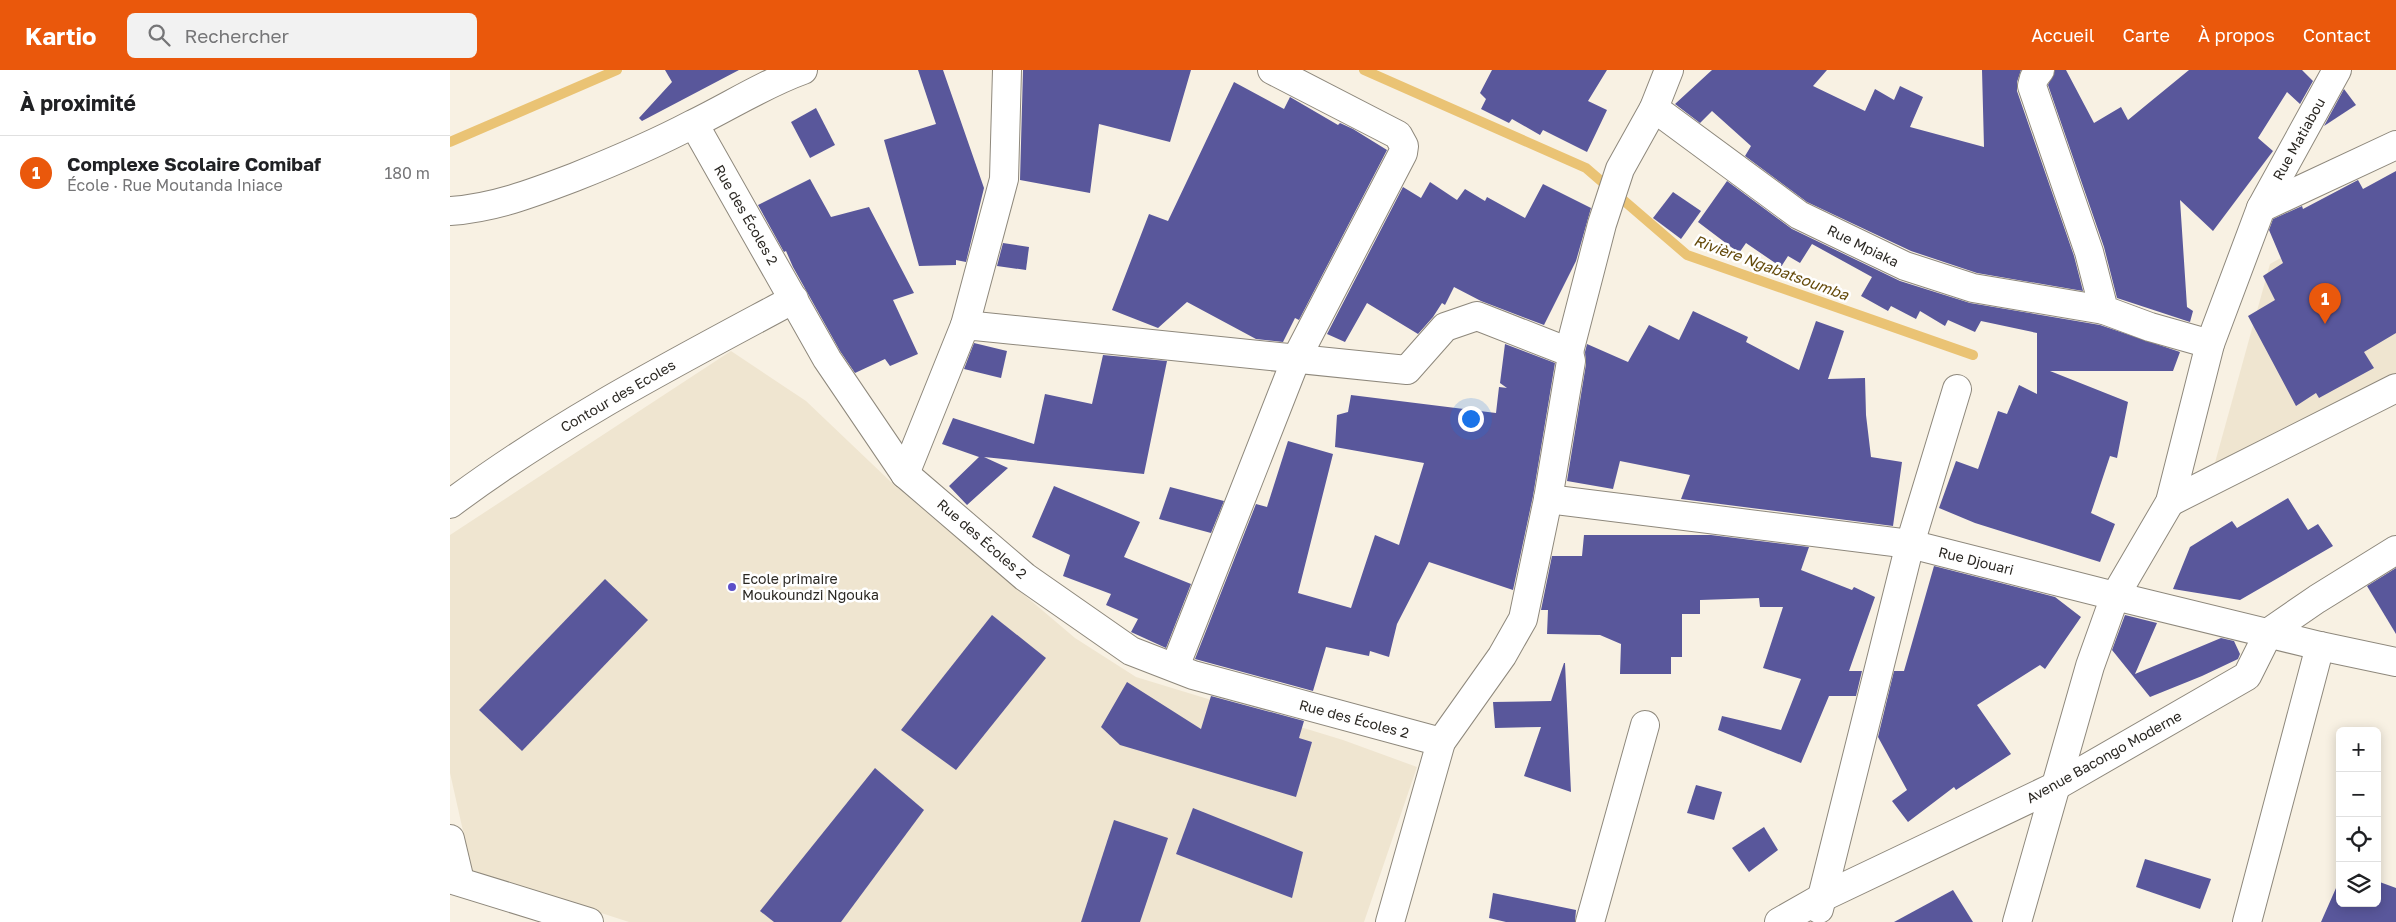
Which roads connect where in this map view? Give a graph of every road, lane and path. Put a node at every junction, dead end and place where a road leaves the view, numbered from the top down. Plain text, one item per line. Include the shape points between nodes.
1 (803, 70) edge
2 (1007, 70) edge
3 (1272, 70) edge
4 (1669, 70) edge
5 (2040, 70) edge
6 (2337, 70) edge
7 (1654, 108) junction
8 (694, 124) junction
9 (2396, 145) edge
10 (2261, 208) junction
11 (450, 211) edge
12 (794, 299) junction
13 (2104, 310) junction
14 (965, 324) junction
15 (2210, 344) junction
16 (1569, 352) junction
17 (1296, 359) junction
18 (2396, 388) edge
19 (1957, 389) dead end
20 (906, 474) junction
21 (1548, 499) junction
22 (2170, 502) junction
23 (450, 504) edge
24 (1910, 544) junction
25 (2396, 550) edge
26 (2115, 596) junction
27 (2269, 632) junction
28 (2320, 646) junction
29 (2396, 662) edge
30 (1175, 667) junction
31 (1645, 725) dead end
32 (1440, 742) junction
33 (2054, 787) junction
34 (450, 838) edge
35 (455, 880) edge
36 (1819, 910) edge
37 (589, 922) edge
38 (1390, 922) edge
39 (1590, 922) edge
40 (1779, 922) edge
41 (2017, 922) edge
42 (2247, 922) edge

1 - 8 street via 771,82
2 - 14 street via 1004,179
3 - 17 street via 1398,135 1404,146
4 - 7 street
5 - 13 street via 2032,86 2089,252
6 - 10 street, Rue Matiabou
7 - 13 street, Rue Mpiaka via 1799,215 1905,266 1973,288
7 - 16 street via 1620,169 1602,224
8 - 11 street via 634,154 524,196 479,209
8 - 12 street, Rue des Écoles 2
9 - 10 street
10 - 15 street, Rue Matiabou
12 - 20 street, Rue des Écoles 2 via 827,359
12 - 23 street, Contour des Ecoles via 616,394 503,465
13 - 15 street, Rue Mpiaka
14 - 17 street
14 - 20 street
15 - 22 street, Rue Matiabou
16 - 17 street via 1477,316 1445,327 1407,370
16 - 21 street via 1571,361
17 - 30 street
18 - 22 street
19 - 24 street
20 - 30 street, Rue des Écoles 2 via 1025,577 1131,651
21 - 24 street, Rue Djouari
21 - 32 street via 1523,619 1502,656
22 - 26 street, Rue Matiabou
24 - 26 street, Rue Djouari
24 - 36 street
25 - 27 street, Avenue Bacongo Moderne
26 - 27 street, Rue Djouari
26 - 33 street, Rue Matiabou via 2090,666
27 - 28 street, Rue Djouari
27 - 33 street, Avenue Bacongo Moderne via 2247,676
28 - 29 street, Rue Djouari
28 - 42 street
30 - 32 street, Rue des Écoles 2 via 1193,675
31 - 39 street
32 - 38 street
33 - 36 street, Avenue Bacongo Moderne
33 - 41 street, Rue Matiabou
34 - 35 street
35 - 37 street
36 - 40 street, Avenue Bacongo Moderne

